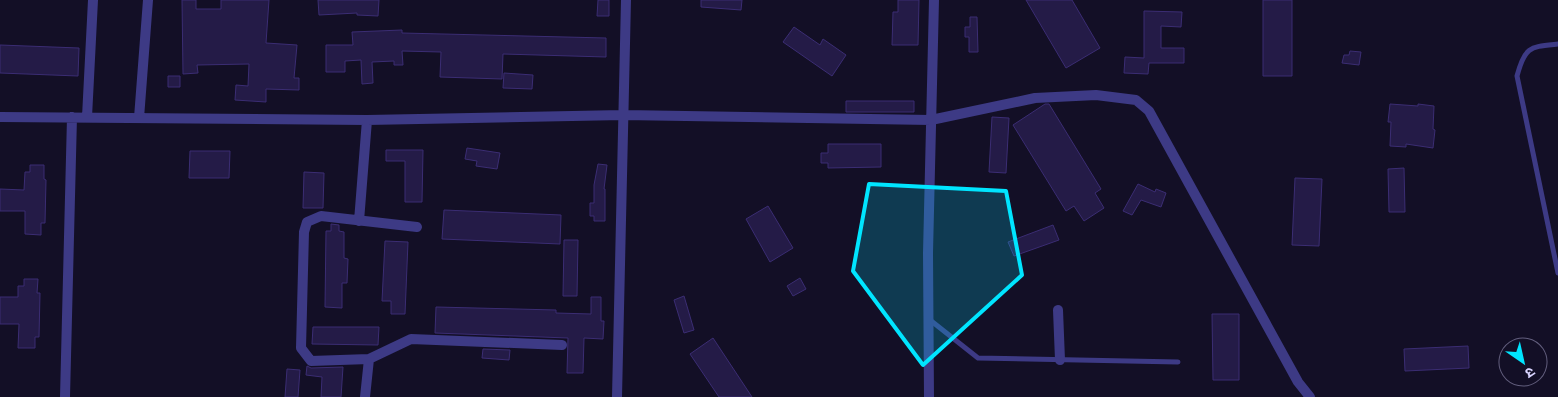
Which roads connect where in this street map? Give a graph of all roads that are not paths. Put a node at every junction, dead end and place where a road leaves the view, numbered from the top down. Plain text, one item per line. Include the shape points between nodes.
1 (94, 0) edge
2 (148, 0) edge
3 (626, 0) edge
4 (934, 0) edge
5 (1558, 44) edge
6 (623, 115) junction
7 (0, 117) edge
8 (72, 117) junction
9 (87, 117) junction
10 (139, 118) junction
11 (367, 120) junction
12 (931, 120) junction
13 (359, 221) junction
14 (417, 227) dead end
15 (1558, 273) edge
16 (1058, 310) dead end
17 (929, 320) junction
18 (562, 345) dead end
19 (369, 359) junction
20 (1060, 360) junction
21 (1178, 362) dead end
22 (65, 397) edge
23 (365, 397) edge
24 (617, 397) edge
25 (929, 397) edge
26 (1310, 397) edge

1 - 9 street
2 - 10 street
3 - 6 street
4 - 12 street
5 - 15 lane via 1533,47 1526,54 1517,76
6 - 11 street
6 - 12 street
6 - 24 street
7 - 8 street
8 - 9 street
8 - 22 street
9 - 10 street
10 - 11 street
11 - 13 street
12 - 17 street
12 - 26 street via 1035,98 1096,95 1136,100 1150,111 1298,382
13 - 14 street
13 - 19 street via 321,216 307,222 304,232 301,348 310,361
16 - 20 street
17 - 20 lane via 978,358
17 - 25 street
18 - 19 street via 411,339
19 - 23 street
20 - 21 lane

